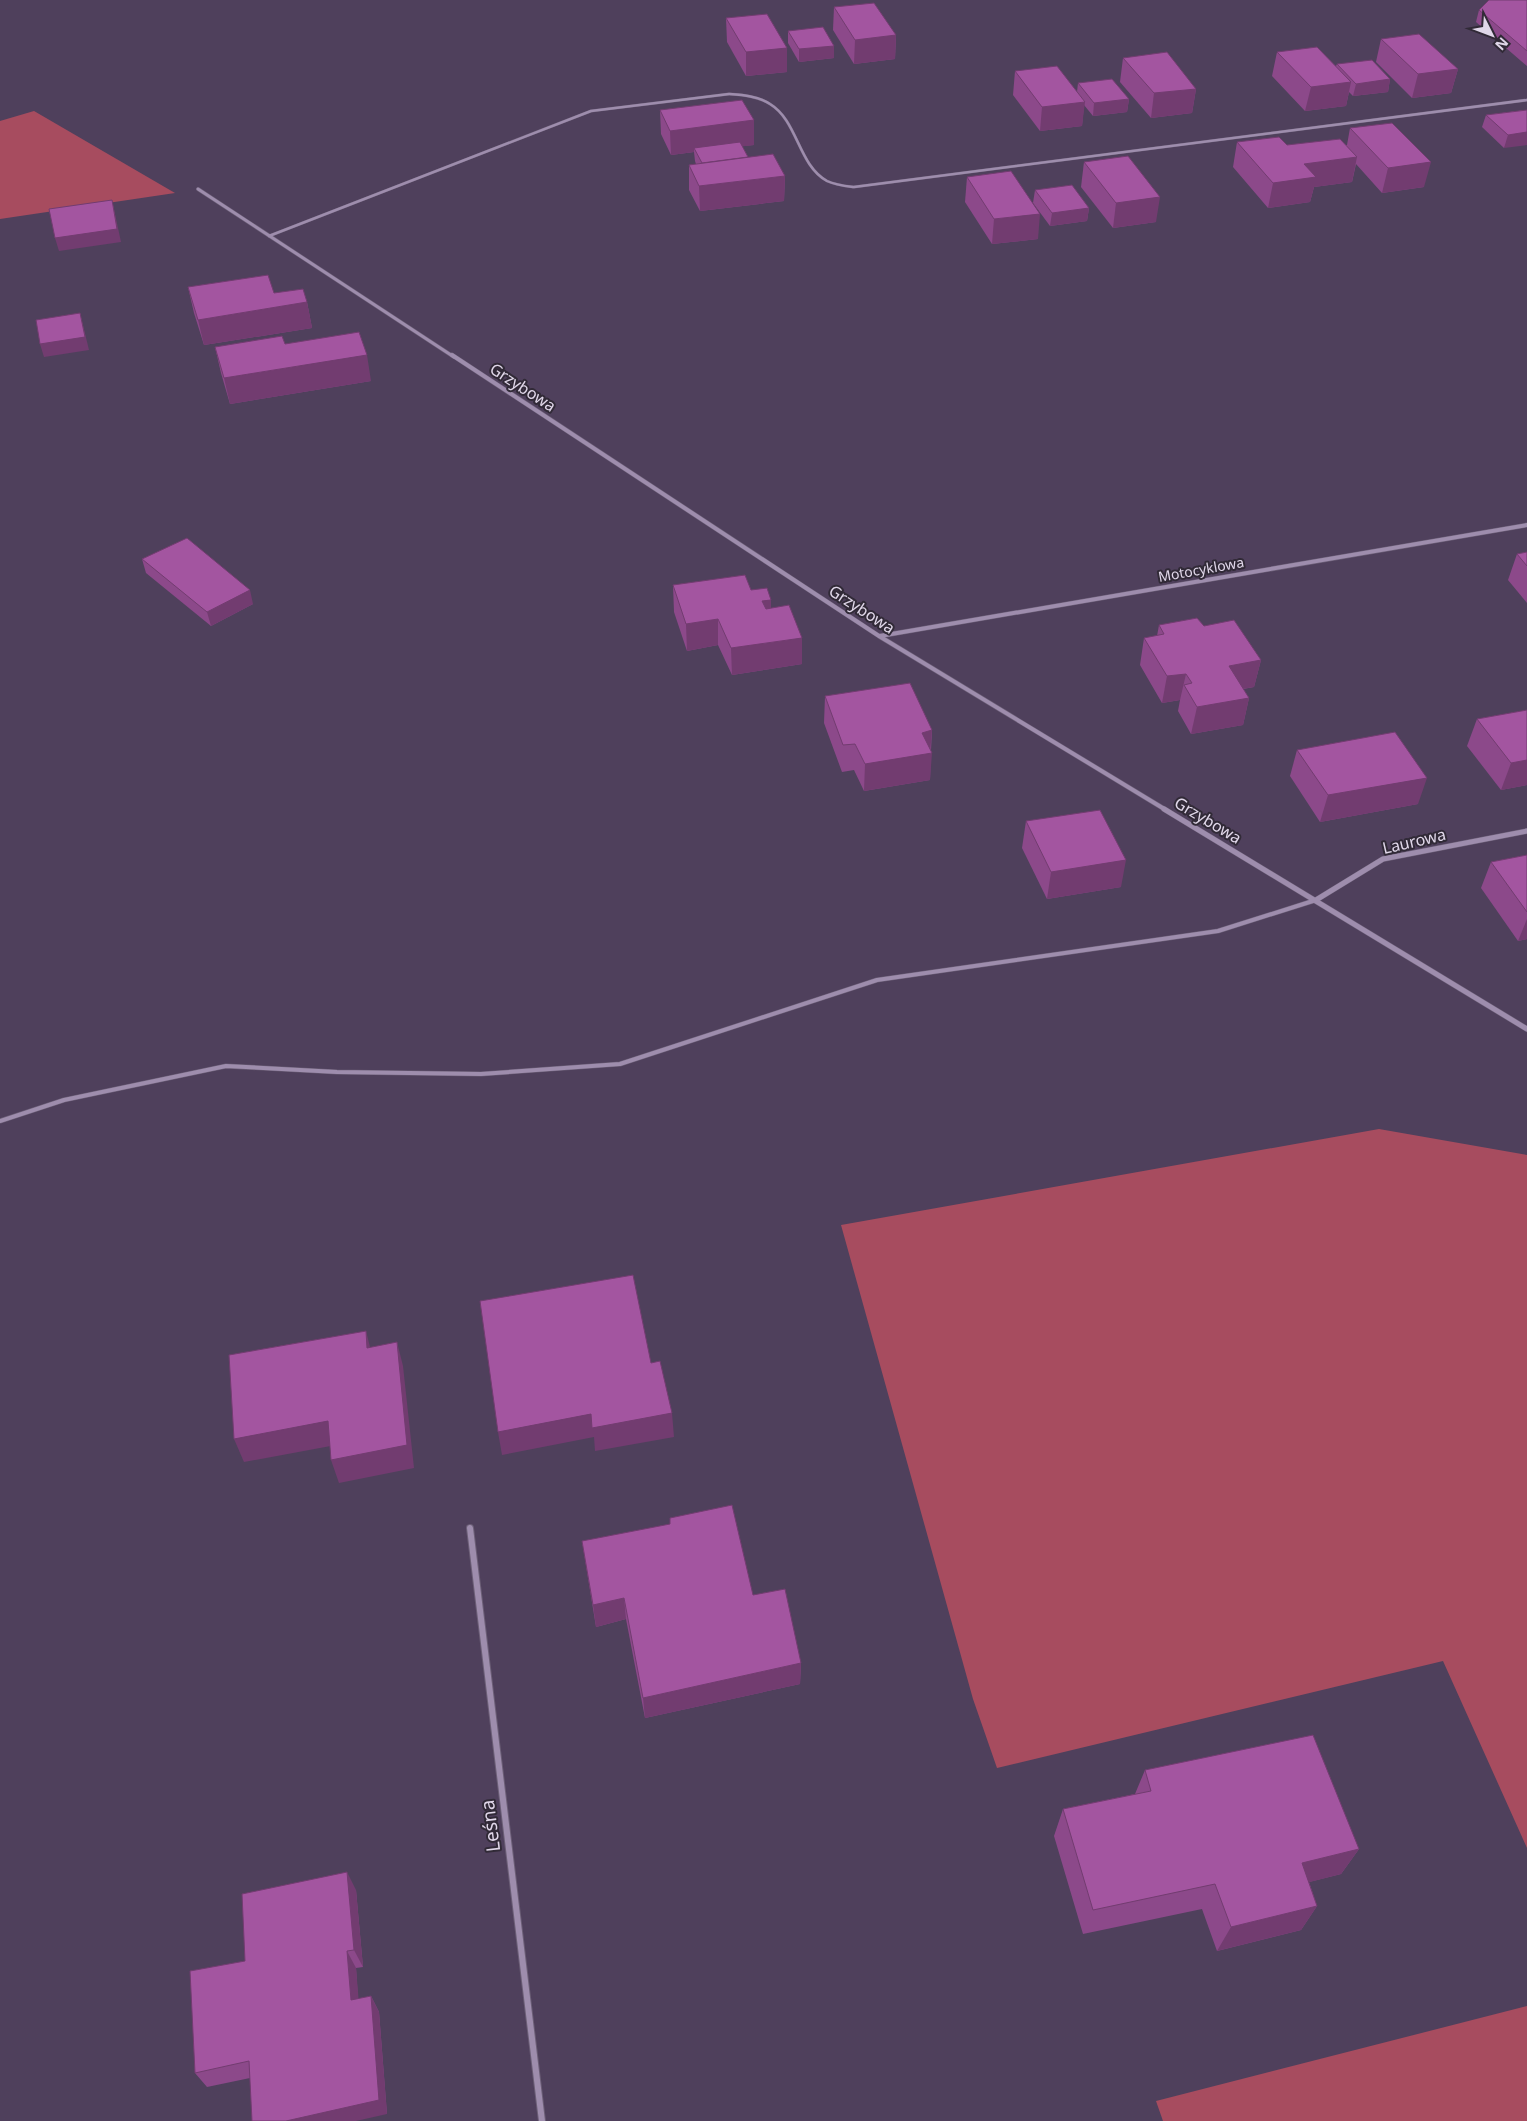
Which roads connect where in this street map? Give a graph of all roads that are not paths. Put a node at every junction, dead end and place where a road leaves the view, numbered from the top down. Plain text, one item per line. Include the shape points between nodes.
1 (1527, 100) edge
2 (198, 188) dead end
3 (269, 236) junction
4 (1527, 525) edge
5 (879, 636) junction
6 (1527, 831) edge
7 (1316, 900) junction
8 (1527, 1029) edge
9 (0, 1121) edge
10 (470, 1528) dead end
11 (542, 2121) edge

1 - 3 lane via 854,187 828,182 817,173 780,110 761,98 729,94 591,111
2 - 3 street, Grzybowa
3 - 5 street, Grzybowa
4 - 5 street, Motocyklowa
5 - 7 street, Grzybowa
6 - 7 street, Laurowa via 1384,859
7 - 8 street, Grzybowa
7 - 9 lane via 1218,931 877,980 620,1064 481,1074 337,1072 226,1066 64,1100
10 - 11 street, Leśna

